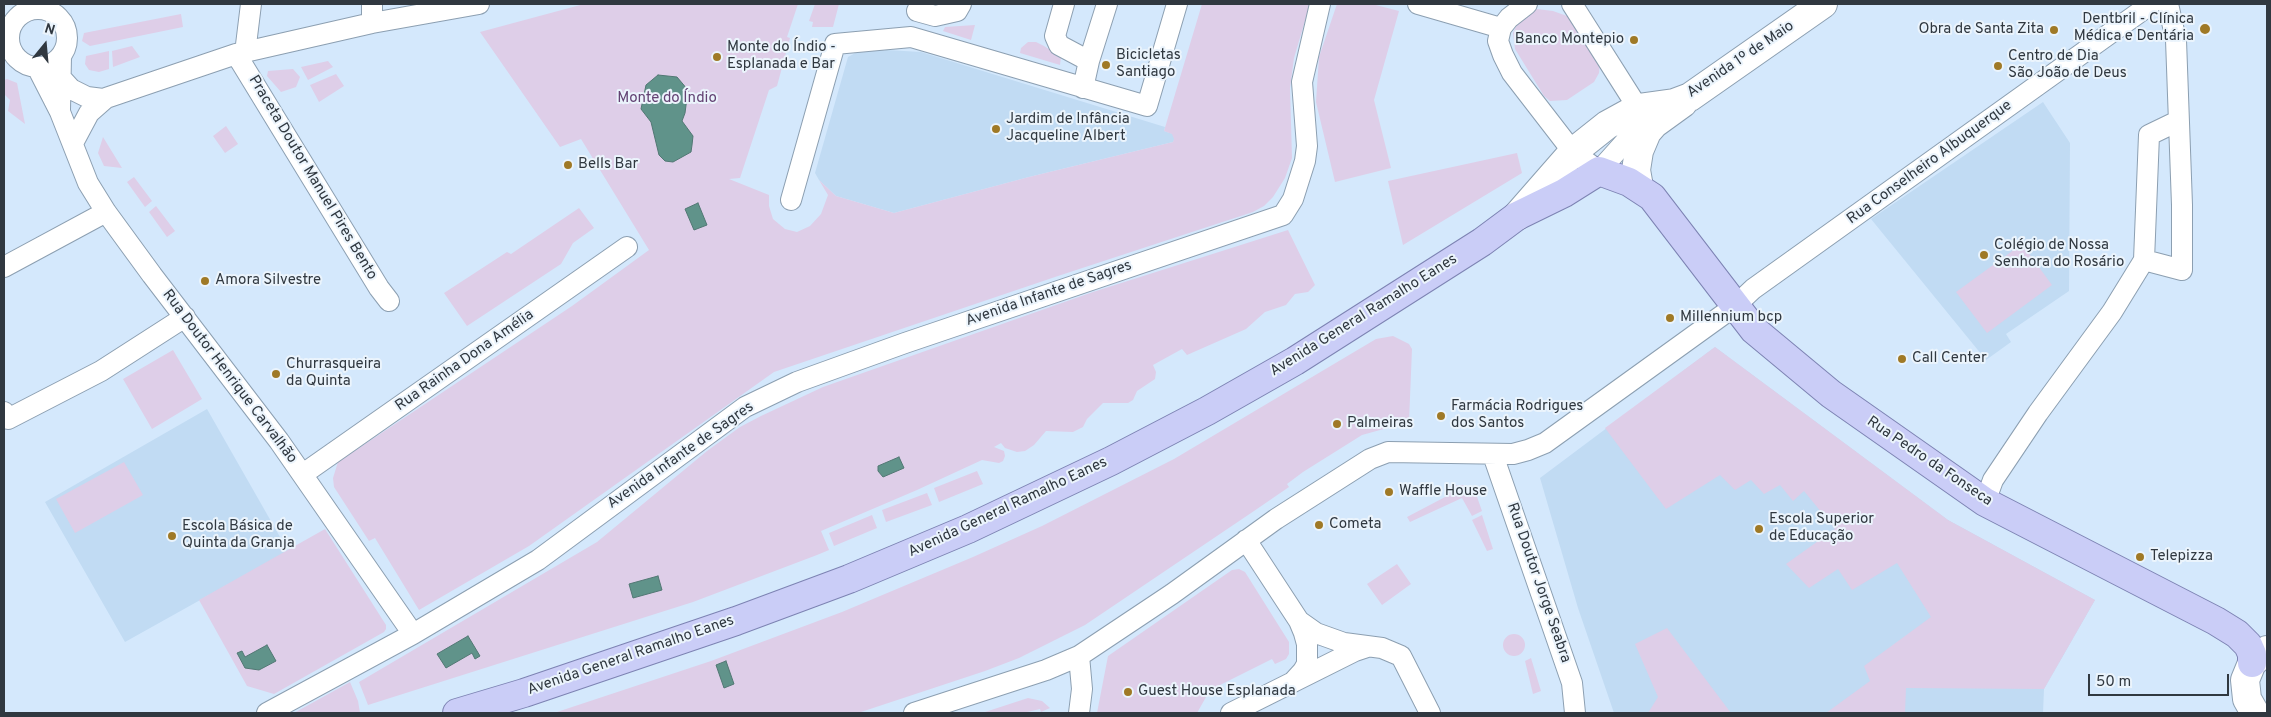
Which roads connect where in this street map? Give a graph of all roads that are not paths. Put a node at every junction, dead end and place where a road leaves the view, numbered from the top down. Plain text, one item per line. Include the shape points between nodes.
1 (63, 4) edge
2 (252, 4) edge
3 (479, 4) edge
4 (961, 4) edge
5 (1064, 4) edge
6 (1107, 4) edge
7 (1177, 4) edge
8 (1320, 4) edge
9 (1418, 4) edge
10 (1528, 4) edge
11 (1823, 4) edge
12 (2151, 4) edge
13 (2168, 4) edge
14 (1573, 5) edge
15 (918, 7) edge
16 (20, 14) edge
17 (372, 14) edge
18 (64, 25) junction
19 (1501, 28) junction
20 (911, 37) junction
21 (9, 54) edge
22 (241, 54) junction
23 (61, 56) junction
24 (1090, 61) junction
25 (37, 67) junction
26 (61, 78) junction
27 (1083, 88) junction
28 (1690, 97) junction
29 (103, 99) junction
30 (1641, 103) junction
31 (60, 112) junction
32 (2178, 121) junction
33 (73, 143) junction
34 (1573, 152) junction
35 (1599, 171) junction
36 (1645, 192) junction
37 (791, 200) dead end
38 (106, 212) junction
39 (1517, 216) junction
40 (627, 248) dead end
41 (6, 259) edge
42 (2144, 260) junction
43 (390, 301) dead end
44 (1735, 306) junction
45 (185, 317) junction
46 (4, 412) edge
47 (1494, 455) junction
48 (303, 474) junction
49 (1986, 502) junction
50 (1246, 540) junction
51 (1299, 621) junction
52 (413, 634) junction
53 (1368, 648) junction
54 (1079, 656) junction
55 (2260, 656) edge
56 (1293, 682) junction
57 (474, 711) edge
58 (272, 712) edge
59 (2253, 712) edge
60 (914, 713) edge
61 (1079, 713) edge
62 (1231, 713) edge
63 (1430, 713) edge
64 (1575, 713) edge

1 - 18 street
2 - 22 street
3 - 17 street
4 - 15 street via 957,11 935,16
5 - 24 street via 1055,36 1059,45
6 - 24 street
7 - 27 street via 1147,106
8 - 52 street, Avenida Infante de Sagres via 1302,82 1307,146 1305,161 1293,199 1283,215 887,349 797,382 745,407 538,560
9 - 19 street
10 - 19 street
11 - 28 main road, Avenida 1º de Maio
12 - 44 street, Rua Conselheiro Albuquerque via 1753,289
13 - 32 street via 2176,40
14 - 30 street via 1607,61
15 - 20 street
16 - 18 street via 46,10 55,14
16 - 21 street via 9,44
17 - 22 street
18 - 23 street via 67,38
19 - 34 street via 1498,41 1512,72
20 - 27 street
20 - 37 street via 835,44
21 - 25 street
22 - 29 street
22 - 43 street, Praceta Doutor Manuel Pires Bento via 374,280
23 - 25 street via 46,66
23 - 26 street
24 - 27 street
25 - 31 street, Rua Doutor Henrique Carvalhão
26 - 29 street via 71,89 87,97
26 - 31 street
28 - 30 main road, Avenida 1º de Maio via 1674,103
28 - 36 main road via 1647,132 1636,170
29 - 33 street via 89,113
30 - 34 main road, Avenida General Ramalho Eanes
30 - 35 street via 1625,142
31 - 33 street, Rua Doutor Henrique Carvalhão
32 - 42 street via 2149,135
32 - 42 street via 2182,270
33 - 38 street, Rua Doutor Henrique Carvalhão via 88,183
34 - 35 street
34 - 39 main road, Avenida General Ramalho Eanes
35 - 36 main road
35 - 39 main road, Avenida General Ramalho Eanes
36 - 44 main road, Rua Pedro da Fonseca
38 - 41 street
38 - 45 street, Rua Doutor Henrique Carvalhão
39 - 57 main road, Avenida General Ramalho Eanes via 1295,362 1111,461 968,529 849,579
40 - 48 street, Rua Rainha Dona Amélia
42 - 49 street via 2112,312 1993,480
44 - 47 street, Rua Conselheiro Albuquerque via 1545,443 1528,450
44 - 49 main road, Rua Pedro da Fonseca via 1754,330 1831,394
45 - 46 street via 92,375 8,419
45 - 48 street, Rua Doutor Henrique Carvalhão
47 - 50 street, Rua Conselheiro Albuquerque via 1388,452 1370,459
47 - 64 street, Rua Doutor Jorge Seabra via 1572,683
48 - 52 street, Rua Doutor Henrique Carvalhão
49 - 55 main road, Rua Pedro da Fonseca via 2216,621 2237,634 2252,654
50 - 51 street
50 - 54 street, Rua Conselheiro Albuquerque
51 - 53 street via 1316,633
51 - 56 street via 1307,644 1307,664
52 - 58 street, Avenida Infante de Sagres
53 - 56 street via 1355,651
53 - 63 street via 1382,648 1401,656
54 - 60 street, Rua Conselheiro Albuquerque
54 - 61 street via 1082,689
55 - 59 main road via 2245,680
56 - 62 street

